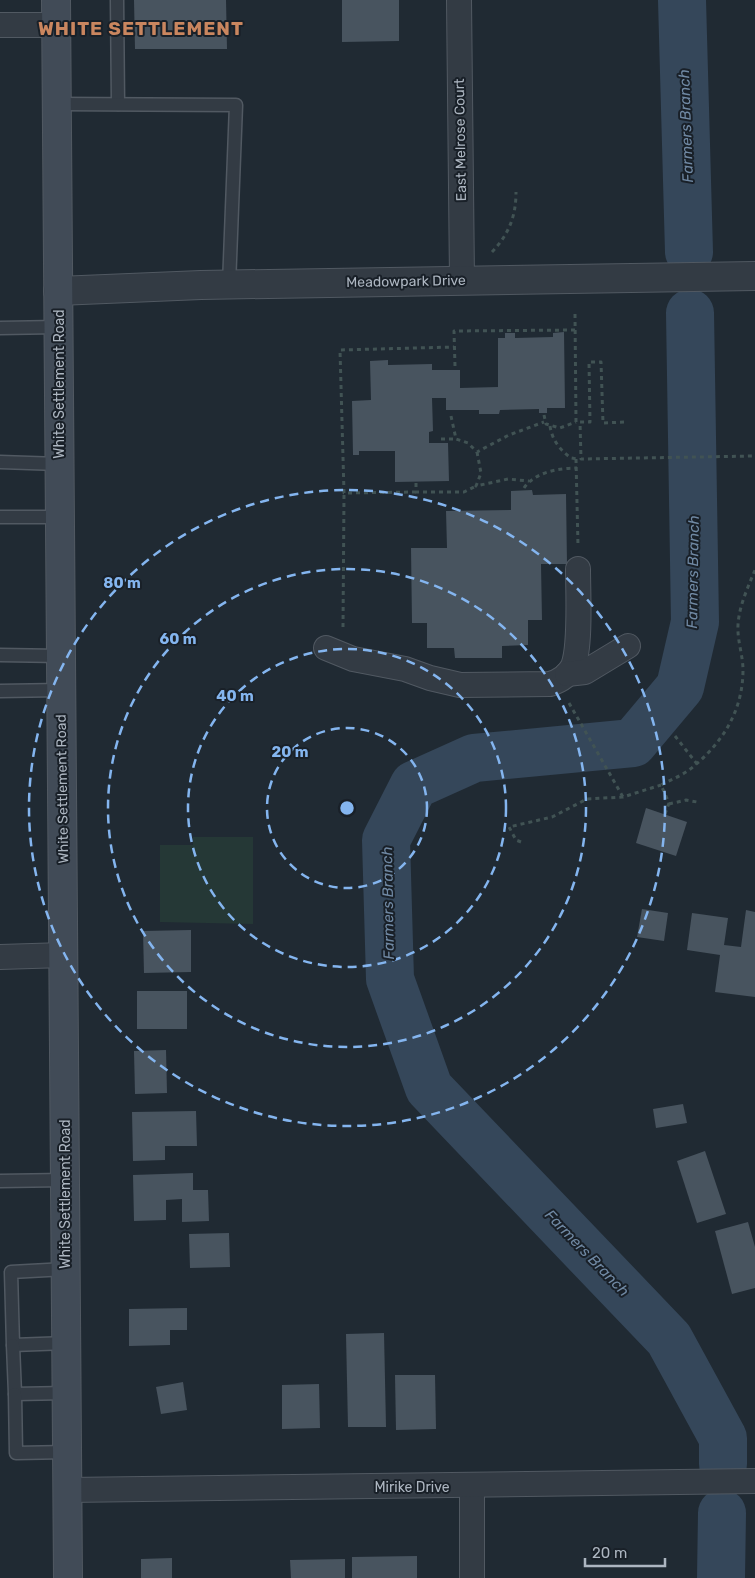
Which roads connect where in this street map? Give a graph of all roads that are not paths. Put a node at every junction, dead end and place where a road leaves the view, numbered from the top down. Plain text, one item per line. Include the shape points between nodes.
1 (117, 0) edge
2 (459, 0) edge
3 (56, 12) edge
4 (0, 25) edge
5 (57, 104) junction
6 (118, 104) junction
7 (462, 270) junction
8 (755, 276) edge
9 (229, 284) junction
10 (58, 291) junction
11 (58, 327) junction
12 (0, 328) edge
13 (0, 462) edge
14 (59, 464) junction
15 (0, 517) edge
16 (60, 517) junction
17 (578, 569) road end
18 (335, 641) road end
19 (628, 646) dead end
20 (0, 655) edge
21 (61, 656) junction
22 (567, 674) junction
23 (61, 690) junction
24 (0, 691) edge
25 (64, 955) junction
26 (0, 957) edge
27 (65, 1180) junction
28 (0, 1181) edge
29 (66, 1269) junction
30 (67, 1343) junction
31 (13, 1345) junction
32 (67, 1393) junction
33 (15, 1394) junction
34 (68, 1452) junction
35 (755, 1481) edge
36 (472, 1486) junction
37 (68, 1490) junction
38 (68, 1578) edge
39 (472, 1578) edge

1 - 6 lane
2 - 7 street, East Melrose Court
3 - 4 street
3 - 5 main road, White Settlement Road
5 - 6 lane
5 - 10 main road, White Settlement Road
6 - 9 lane via 236,105
7 - 8 street, Meadowpark Drive
7 - 9 street, Meadowpark Drive
9 - 10 street, Meadowpark Drive
10 - 11 main road, White Settlement Road
11 - 12 lane
11 - 14 main road, White Settlement Road
13 - 14 lane
14 - 16 main road, White Settlement Road
15 - 16 lane
16 - 21 main road, White Settlement Road
17 - 22 street via 575,652 573,665
18 - 22 street via 353,659 405,668 460,686 550,684
19 - 22 street via 585,672
20 - 21 lane
21 - 23 main road, White Settlement Road
23 - 24 lane
23 - 25 main road, White Settlement Road
25 - 26 street
25 - 27 main road, White Settlement Road
27 - 28 lane
27 - 29 main road, White Settlement Road
29 - 30 main road, White Settlement Road
29 - 31 lane via 11,1272
30 - 31 lane
30 - 32 main road, White Settlement Road
31 - 33 lane
32 - 33 lane
32 - 34 main road, White Settlement Road
33 - 34 lane via 16,1453
34 - 37 main road, White Settlement Road
35 - 36 street, Mirike Drive
36 - 37 street, Mirike Drive
36 - 39 street
37 - 38 main road, White Settlement Road

